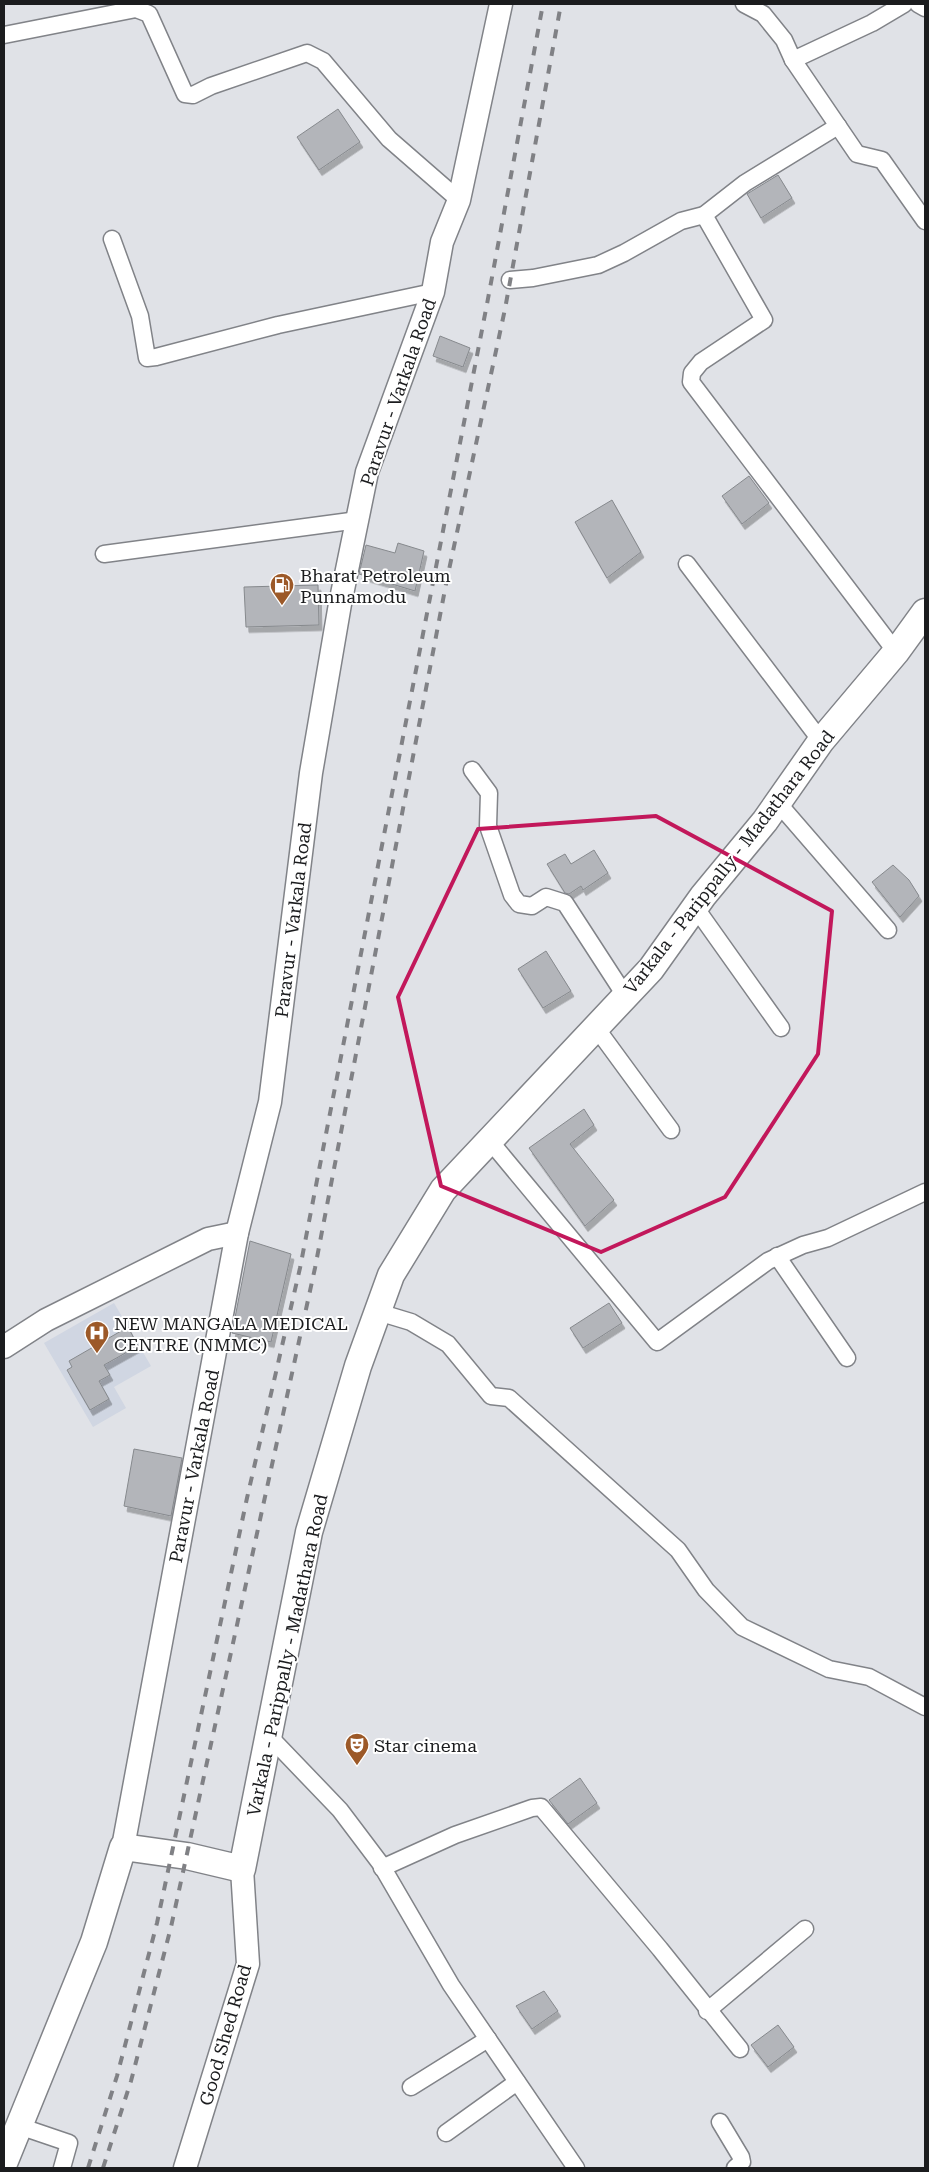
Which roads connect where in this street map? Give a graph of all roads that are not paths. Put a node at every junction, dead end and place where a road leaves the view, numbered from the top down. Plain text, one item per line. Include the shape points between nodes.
1 (744, 4) edge
2 (904, 4) edge
3 (918, 4) edge
4 (497, 8) edge
5 (925, 8) edge
6 (4, 35) edge
7 (793, 60) junction
8 (838, 126) junction
9 (460, 200) junction
10 (704, 214) junction
11 (925, 221) edge
12 (112, 239) dead end
13 (510, 280) dead end
14 (433, 292) junction
15 (358, 520) junction
16 (104, 554) dead end
17 (687, 564) dead end
18 (925, 612) edge
19 (896, 652) junction
20 (822, 741) junction
21 (472, 770) dead end
22 (778, 802) junction
23 (696, 907) junction
24 (888, 930) dead end
25 (626, 997) junction
26 (781, 1028) dead end
27 (597, 1029) junction
28 (671, 1130) dead end
29 (490, 1141) junction
30 (925, 1192) edge
31 (237, 1233) junction
32 (777, 1256) junction
33 (378, 1312) junction
34 (4, 1348) edge
35 (848, 1358) dead end
36 (925, 1706) edge
37 (269, 1736) junction
38 (123, 1847) junction
39 (382, 1868) junction
40 (242, 1869) junction
41 (805, 1929) dead end
42 (707, 2011) junction
43 (488, 2039) junction
44 (740, 2049) dead end
45 (516, 2082) junction
46 (411, 2087) dead end
47 (720, 2122) dead end
48 (19, 2126) junction
49 (446, 2134) dead end
50 (4, 2163) edge
51 (62, 2168) edge
52 (185, 2168) edge
53 (576, 2168) edge
54 (736, 2168) edge

1 - 7 street via 763,14 784,40
2 - 7 street via 872,23
3 - 5 street
4 - 9 main road, Paravur - Varkala Road
6 - 9 street via 136,9 149,14 185,94 194,95 307,52 323,61 389,139
7 - 8 street
8 - 10 street via 745,183
8 - 11 street via 857,154 882,160
9 - 14 main road, Paravur - Varkala Road via 442,242
10 - 13 street via 681,221 598,265
10 - 19 street via 764,320 701,362 692,373 691,382
12 - 14 street via 140,316 147,358 278,325
14 - 15 main road, Paravur - Varkala Road via 368,472
15 - 16 street
15 - 31 main road, Paravur - Varkala Road via 311,773 270,1102
17 - 20 street
18 - 19 main road, Varkala - Parippally - Madathara Road
19 - 20 main road, Varkala - Parippally - Madathara Road
20 - 22 main road, Varkala - Parippally - Madathara Road
21 - 25 street via 489,793 488,826 512,895 519,904 532,906 546,897 565,903
22 - 23 main road, Varkala - Parippally - Madathara Road
22 - 24 street
23 - 25 main road, Varkala - Parippally - Madathara Road via 652,969
23 - 26 street
25 - 27 main road, Varkala - Parippally - Madathara Road
27 - 28 street
27 - 29 main road, Varkala - Parippally - Madathara Road
29 - 32 street via 657,1342
29 - 33 main road, Varkala - Parippally - Madathara Road via 443,1190 391,1275
30 - 32 street via 828,1238 803,1244
31 - 34 main road via 208,1239 46,1320
31 - 38 main road, Paravur - Varkala Road
32 - 35 street
33 - 36 street via 411,1322 448,1344 491,1396 509,1398 678,1550 706,1590 742,1627 829,1669 868,1677
33 - 37 main road, Varkala - Parippally - Madathara Road via 358,1366 309,1532
37 - 39 street via 340,1810
37 - 40 main road, Varkala - Parippally - Madathara Road
38 - 40 main road via 186,1856
38 - 48 main road via 94,1942
39 - 42 street via 455,1835 540,1807 660,1949
39 - 43 street via 451,1985
40 - 52 main road, Good Shed Road via 248,1964
41 - 42 street
42 - 44 street
43 - 45 street
43 - 46 street
45 - 49 street
45 - 53 street
47 - 54 street via 742,2157
48 - 50 main road
48 - 51 street via 69,2143

